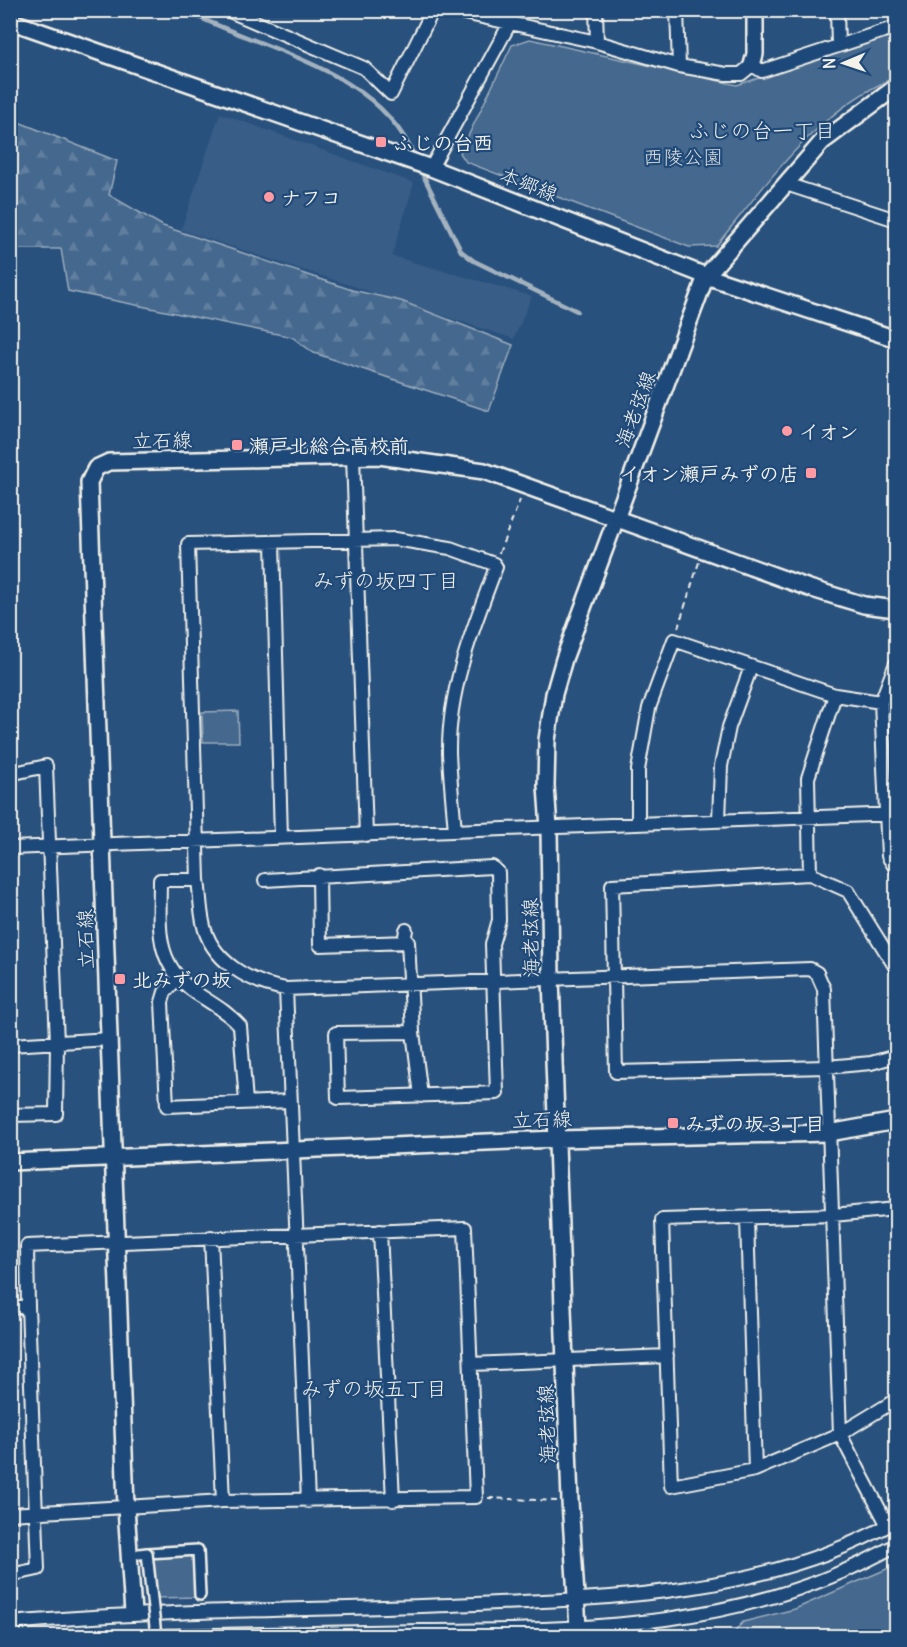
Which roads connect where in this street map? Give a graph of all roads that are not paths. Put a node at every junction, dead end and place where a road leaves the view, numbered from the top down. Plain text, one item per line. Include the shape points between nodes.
1 (227, 10) edge
2 (433, 10) edge
3 (450, 10) edge
4 (596, 10) edge
5 (677, 10) edge
6 (755, 10) edge
7 (837, 10) edge
8 (511, 17) edge
9 (10, 21) edge
10 (897, 27) edge
11 (597, 42) junction
12 (838, 46) junction
13 (752, 65) junction
14 (679, 66) junction
15 (897, 87) edge
16 (428, 167) junction
17 (786, 184) junction
18 (894, 217) edge
19 (706, 276) junction
20 (897, 339) edge
21 (353, 456) junction
22 (616, 520) junction
23 (357, 538) junction
24 (273, 543) junction
25 (897, 609) edge
26 (897, 663) edge
27 (750, 667) junction
28 (835, 694) junction
29 (881, 702) junction
30 (10, 774) edge
31 (892, 814) edge
32 (808, 819) junction
33 (719, 820) junction
34 (638, 824) junction
35 (549, 828) junction
36 (455, 831) junction
37 (366, 835) junction
38 (281, 838) junction
39 (199, 841) junction
40 (103, 844) junction
41 (48, 846) junction
42 (10, 848) edge
43 (897, 869) edge
44 (810, 874) junction
45 (319, 875) junction
46 (198, 880) junction
47 (265, 880) dead end
48 (897, 968) edge
49 (615, 977) junction
50 (178, 978) junction
51 (551, 978) junction
52 (495, 982) junction
53 (410, 985) junction
54 (286, 989) junction
55 (413, 1032) junction
56 (110, 1039) junction
57 (57, 1043) junction
58 (10, 1045) edge
59 (897, 1056) edge
60 (827, 1067) junction
61 (421, 1096) junction
62 (290, 1101) junction
63 (246, 1102) junction
64 (10, 1115) edge
65 (897, 1121) edge
66 (829, 1134) junction
67 (557, 1139) junction
68 (291, 1151) junction
69 (115, 1158) junction
70 (10, 1162) edge
71 (897, 1209) edge
72 (833, 1215) junction
73 (747, 1219) junction
74 (380, 1231) junction
75 (296, 1233) junction
76 (211, 1237) junction
77 (118, 1243) junction
78 (28, 1306) junction
79 (10, 1308) edge
80 (667, 1356) junction
81 (565, 1360) junction
82 (471, 1364) junction
83 (897, 1401) edge
84 (840, 1434) junction
85 (755, 1470) junction
86 (393, 1500) junction
87 (223, 1501) junction
88 (308, 1501) junction
89 (126, 1507) junction
90 (36, 1511) junction
91 (10, 1514) edge
92 (892, 1523) edge
93 (897, 1545) edge
94 (10, 1575) edge
95 (200, 1594) dead end
96 (577, 1599) junction
97 (133, 1613) junction
98 (10, 1623) edge
99 (578, 1632) edge
100 (156, 1636) edge
101 (163, 1636) edge

1 - 2 street via 364,68 391,94
3 - 8 street
4 - 11 street
5 - 14 street
6 - 13 street via 756,54
7 - 12 street
8 - 11 street
8 - 16 street
9 - 16 street, 本郷線
10 - 12 street
11 - 14 street
12 - 13 street via 762,70
13 - 14 street via 741,74
15 - 17 street via 822,142
16 - 19 street, 本郷線
17 - 18 street
17 - 19 street
19 - 20 street, 本郷線
19 - 22 street, 海老弦線
21 - 22 street, 立石線 via 484,471
21 - 23 street
21 - 40 street, 立石線 via 109,462 92,474
22 - 25 street, 立石線 via 809,588
22 - 35 street, 海老弦線 via 554,694 546,786
23 - 24 street
23 - 36 street via 450,548 496,567 465,649 454,700 449,752
23 - 37 street
24 - 38 street
24 - 39 street via 188,544
26 - 29 street
27 - 28 street
27 - 33 street via 729,727 721,766
27 - 34 street via 674,640 649,708 639,770
28 - 29 street
28 - 32 street via 811,763
29 - 31 street
30 - 41 street via 45,766
31 - 32 street
31 - 43 street via 888,856
32 - 33 street
32 - 44 street
33 - 34 street
34 - 35 street
35 - 36 street
35 - 51 street, 海老弦線
36 - 37 street
37 - 38 street
38 - 39 street
39 - 40 street
39 - 46 street
40 - 41 street
40 - 56 street, 立石線
41 - 42 street
41 - 57 street
44 - 48 street via 848,891
44 - 49 street via 612,885
45 - 47 street
45 - 52 street via 492,867 498,872 499,920 492,944
45 - 53 street via 320,945 405,936
46 - 50 street via 160,880 159,940
46 - 54 street via 203,924 221,957 242,975 265,986
49 - 51 street
49 - 60 street via 810,969 817,973 824,989
49 - 60 street via 616,1072
50 - 63 street via 240,1026
50 - 63 street via 165,992 162,1002 166,1106
51 - 52 street
51 - 67 street, 海老弦線
52 - 53 street
52 - 61 street via 497,1093
53 - 54 street
53 - 55 street
54 - 62 street
55 - 61 street
55 - 61 street via 336,1032 338,1098
56 - 57 street
56 - 69 street, 立石線
57 - 58 street
57 - 64 street via 56,1114
59 - 60 street
60 - 66 street
62 - 63 street
62 - 68 street
65 - 66 street, 立石線
66 - 67 street, 立石線
66 - 72 street
67 - 68 street, 立石線
67 - 81 street, 海老弦線
68 - 69 street, 立石線
68 - 75 street
69 - 70 street
69 - 77 street
71 - 72 street
72 - 73 street
72 - 84 street
73 - 80 street via 662,1220
73 - 85 street
74 - 75 street
74 - 82 street via 465,1228
74 - 86 street
75 - 76 street
75 - 88 street
76 - 77 street
76 - 87 street
77 - 78 street via 27,1246
77 - 89 street
78 - 79 street
78 - 90 street
80 - 81 street
80 - 85 street via 671,1486
81 - 82 street
81 - 96 street, 海老弦線
82 - 86 street via 476,1497
83 - 84 street
84 - 85 street
84 - 92 street
86 - 88 street
87 - 88 street
87 - 89 street
89 - 90 street
89 - 97 street
90 - 91 street
90 - 94 street via 38,1569
92 - 96 street via 847,1547 755,1574 682,1590
93 - 99 street via 849,1570 750,1605
95 - 100 street, bridge via 198,1550 143,1553
96 - 97 street
96 - 99 street, 海老弦線
97 - 98 street
99 - 101 street

